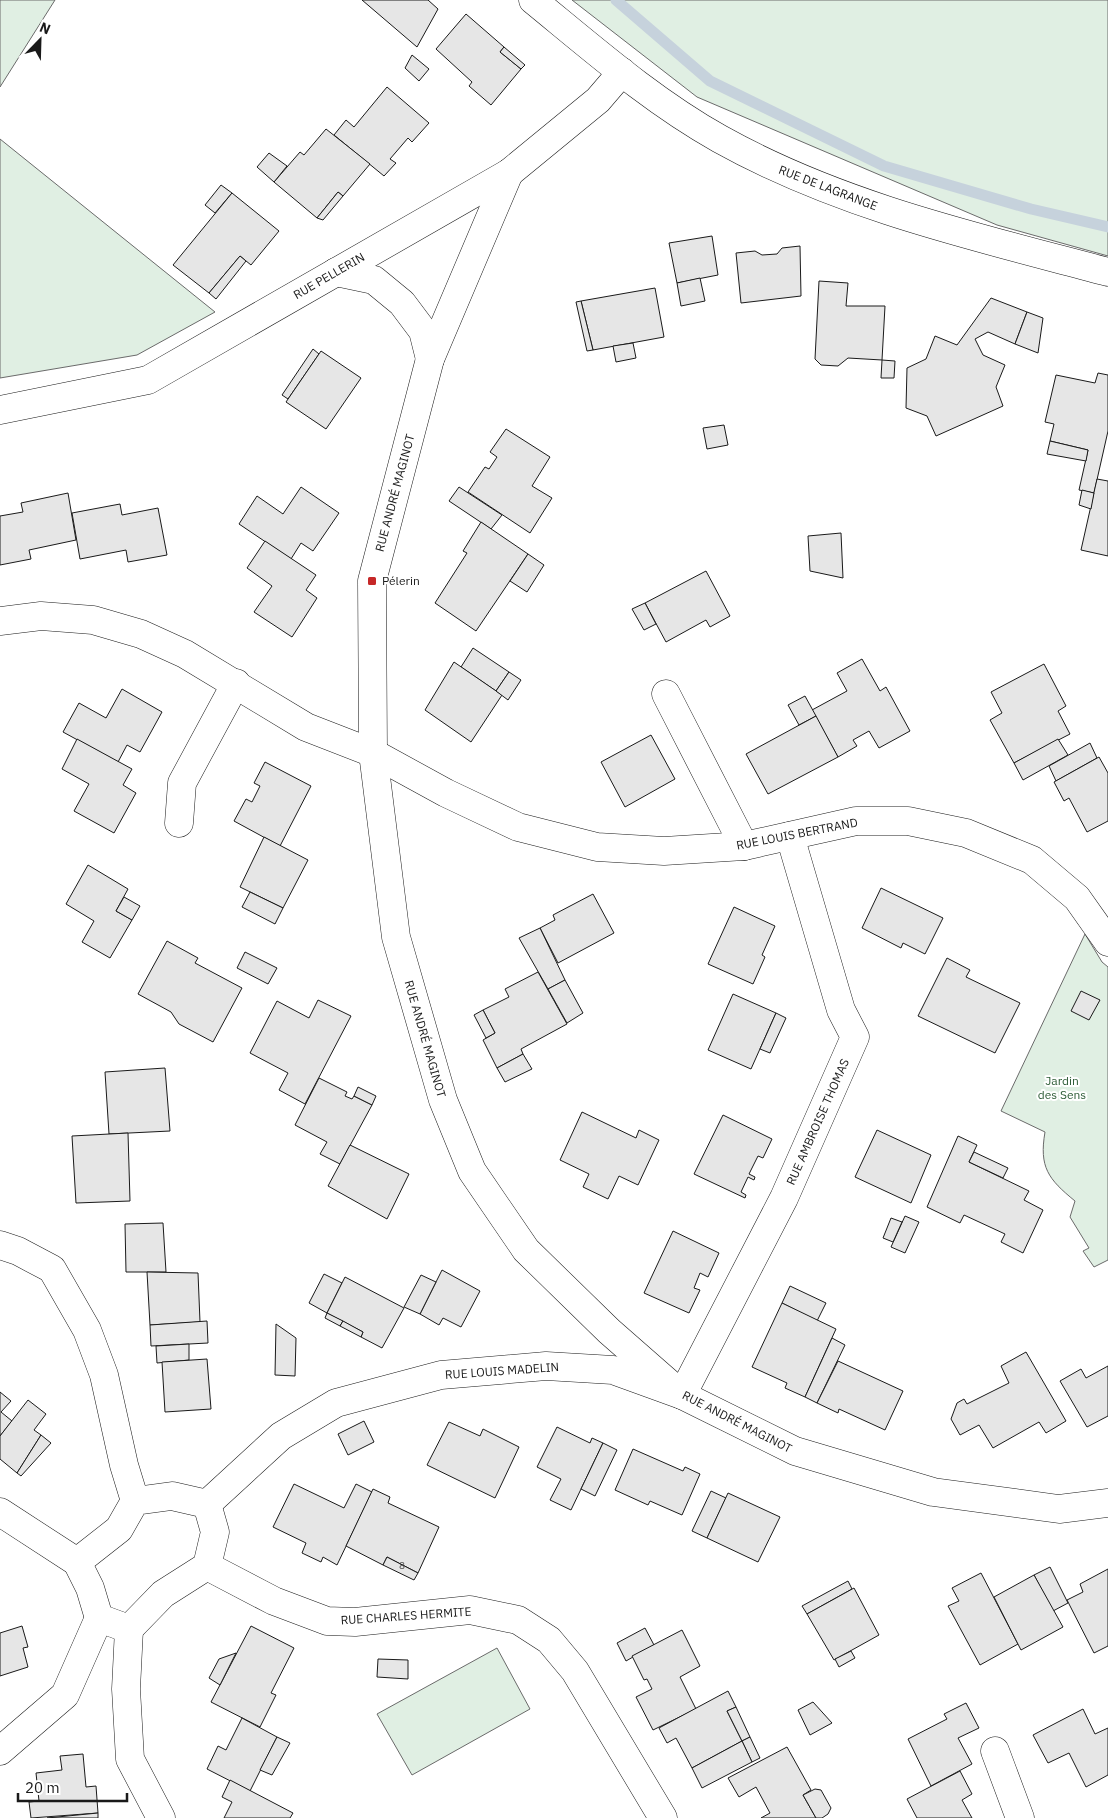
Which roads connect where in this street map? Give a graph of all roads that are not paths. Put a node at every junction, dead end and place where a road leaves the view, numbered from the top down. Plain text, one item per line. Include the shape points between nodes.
1 (533, 0) edge
2 (622, 72) junction
3 (509, 173) junction
4 (336, 272) junction
5 (1108, 272) edge
6 (430, 359) junction
7 (0, 410) edge
8 (0, 621) edge
9 (236, 683) junction
10 (666, 694) dead end
11 (373, 752) junction
12 (179, 823) dead end
13 (790, 836) junction
14 (744, 846) junction
15 (1108, 942) edge
16 (0, 1245) edge
17 (682, 1395) junction
18 (135, 1501) junction
19 (1108, 1503) edge
20 (207, 1504) junction
21 (0, 1512) edge
22 (77, 1562) junction
23 (207, 1566) junction
24 (99, 1618) junction
25 (128, 1629) junction
26 (0, 1751) edge
27 (995, 1751) dead end
28 (161, 1818) edge
29 (663, 1818) edge
30 (1020, 1818) edge

1 - 2 street, RUE DE LAGRANGE
2 - 3 street, RUE PELLERIN via 598,100
2 - 5 street, RUE DE LAGRANGE via 655,98 719,139 789,175 860,202
3 - 4 street, RUE PELLERIN
3 - 6 street, RUE ANDRÉ MAGINOT
4 - 6 street via 374,280 402,302 423,331
4 - 7 street, RUE PELLERIN via 148,380
6 - 11 street, RUE ANDRÉ MAGINOT via 372,581
8 - 9 street, RUE LOUIS BERTRAND via 41,616 93,620 141,634
9 - 11 street, RUE LOUIS BERTRAND via 306,727
9 - 12 street via 182,783
10 - 14 street
11 - 14 street, RUE LOUIS BERTRAND via 446,793 518,827 598,846 664,851
11 - 17 street, RUE ANDRÉ MAGINOT via 396,937 442,1100 472,1171 526,1250 609,1331
13 - 14 street, RUE LOUIS BERTRAND
13 - 15 street, RUE LOUIS BERTRAND via 856,821 908,821 966,833 1032,860 1077,898
13 - 17 street, RUE AMBROISE THOMAS via 841,1010 855,1037 784,1198
16 - 18 street via 52,1269 87,1330 104,1375
17 - 19 street, RUE ANDRÉ MAGINOT via 795,1451 933,1492 1059,1509
17 - 20 street, RUE LOUIS MADELIN via 613,1370 546,1366 441,1375 336,1403 281,1436
18 - 20 street via 172,1496
18 - 22 street via 119,1529
20 - 23 street via 215,1532
21 - 22 street
22 - 24 street via 90,1588
23 - 25 street via 163,1594
23 - 29 street, RUE CHARLES HERMITE via 274,1601 327,1621 355,1622 470,1610 518,1620 549,1640 575,1671
24 - 25 street
24 - 26 street via 65,1695
25 - 28 street via 126,1689 130,1759
27 - 30 street

